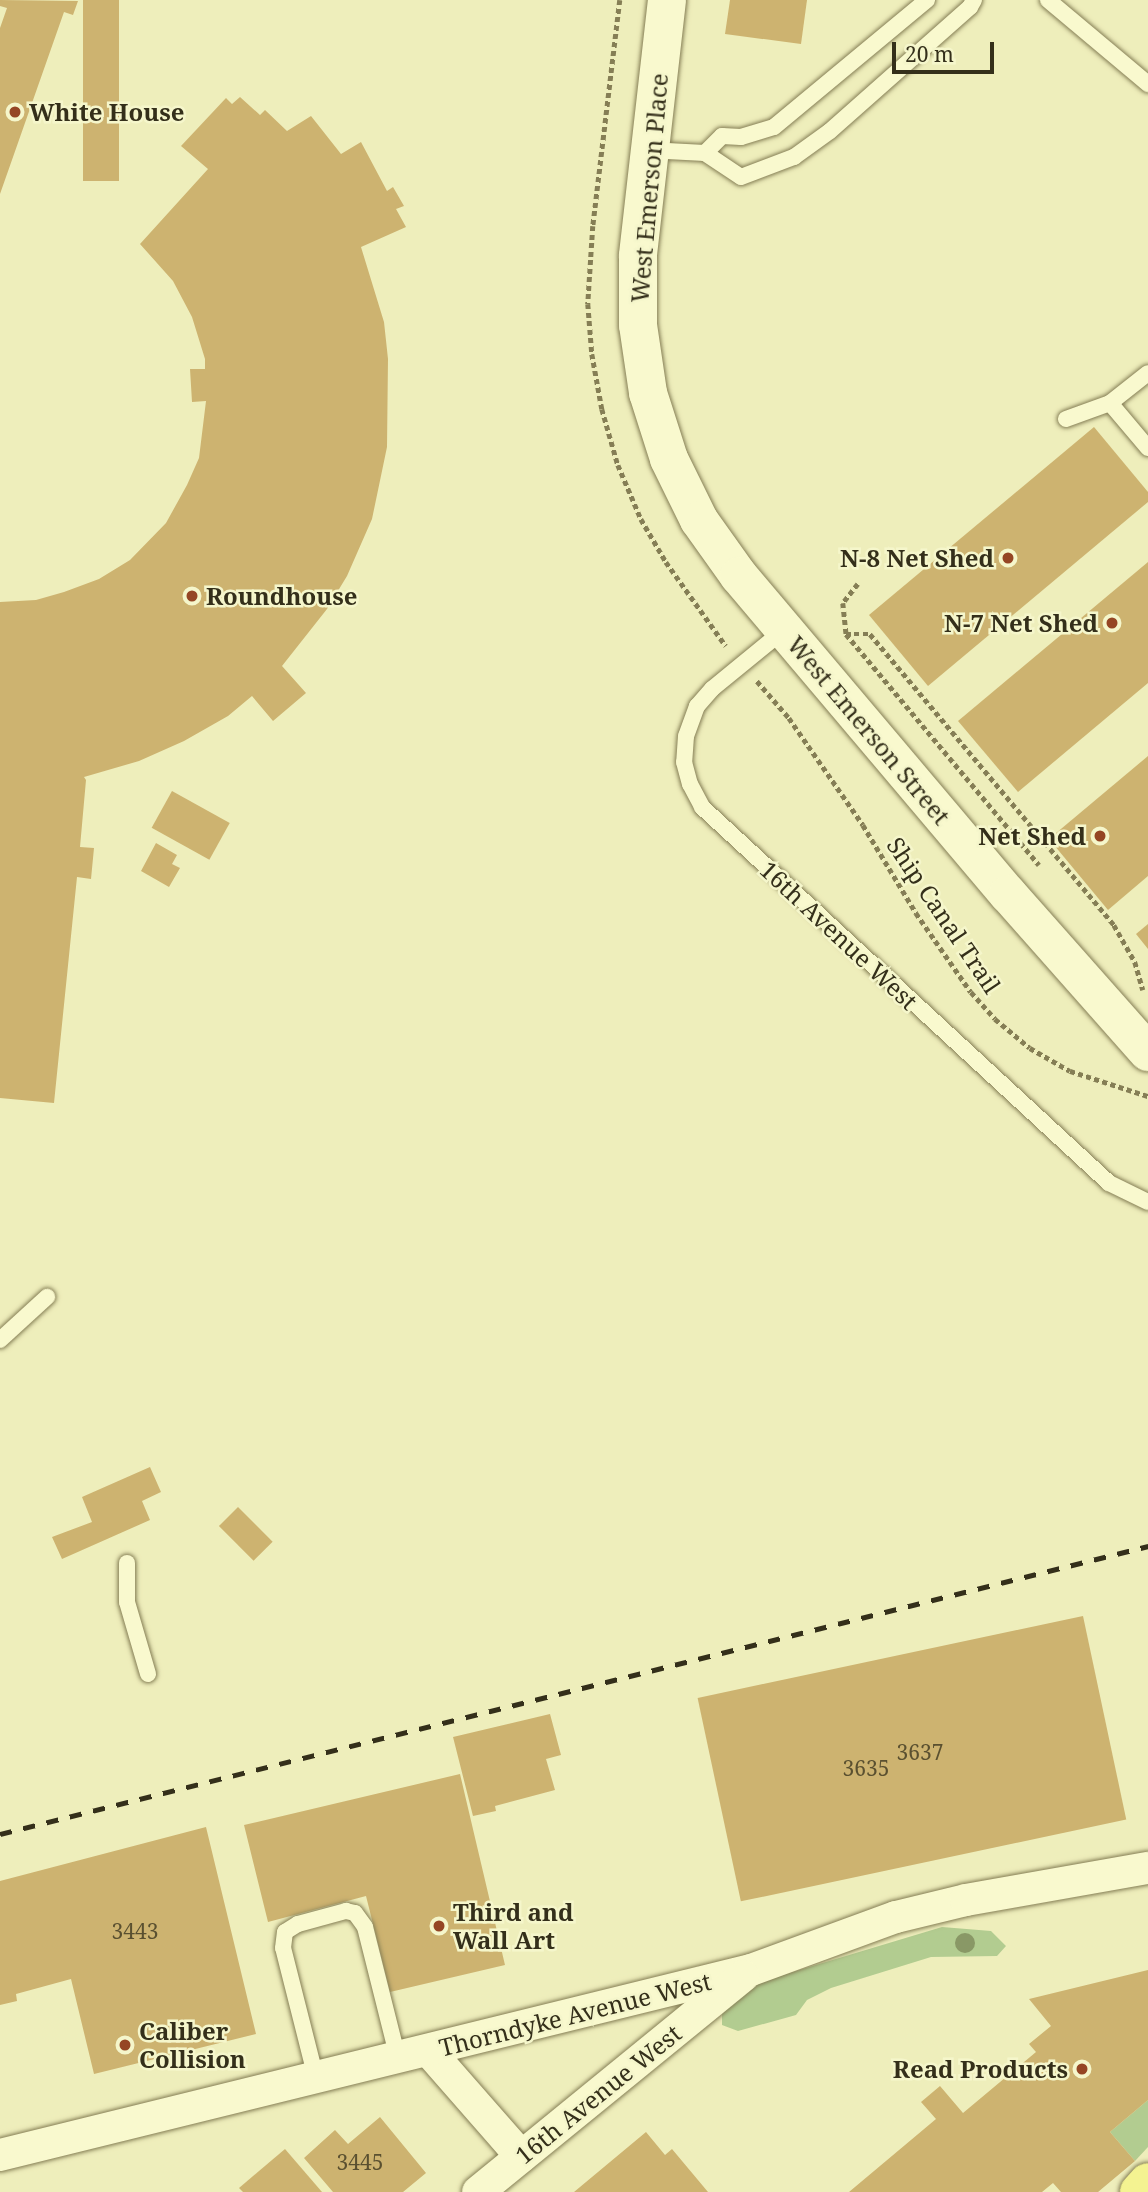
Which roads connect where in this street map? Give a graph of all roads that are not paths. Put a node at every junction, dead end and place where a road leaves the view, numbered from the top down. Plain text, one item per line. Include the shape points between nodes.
1 (667, 0) edge
2 (927, 0) edge
3 (974, 0) edge
4 (1048, 0) edge
5 (1148, 84) edge
6 (649, 150) junction
7 (705, 153) junction
8 (1148, 373) edge
9 (1111, 403) junction
10 (1066, 419) dead end
11 (1148, 448) edge
12 (784, 630) junction
13 (1148, 1052) edge
14 (1148, 1202) edge
15 (47, 1297) dead end
16 (0, 1340) edge
17 (127, 1563) dead end
18 (148, 1674) dead end
19 (1148, 1868) edge
20 (751, 1970) junction
21 (429, 2051) junction
22 (398, 2058) junction
23 (316, 2078) junction
24 (0, 2155) edge
25 (521, 2156) junction
26 (1148, 2182) edge
27 (478, 2192) edge
28 (1139, 2192) edge

1 - 6 main road, West Emerson Place
2 - 7 lane via 774,127 741,137 722,136
3 - 7 lane via 850,113 794,157 741,177
4 - 5 lane
6 - 7 lane
6 - 12 main road, West Emerson Place via 638,256 638,325 648,393 669,459 699,520
8 - 9 lane
9 - 10 lane
9 - 11 lane
12 - 13 main road, West Emerson Street
12 - 14 lane, 16th Avenue West via 697,706 686,736 684,762 702,807 1109,1183
15 - 16 lane
17 - 18 lane via 128,1602
19 - 20 street, Thorndyke Avenue West via 895,1917
20 - 21 street, Thorndyke Avenue West
20 - 25 street, 16th Avenue West
21 - 22 street, Thorndyke Avenue West
21 - 25 street
22 - 23 street, Thorndyke Avenue West
22 - 23 lane via 365,1927 355,1913 346,1911 285,1932 283,1948
23 - 24 street, Thorndyke Avenue West
25 - 27 street, 16th Avenue West
26 - 28 main road

